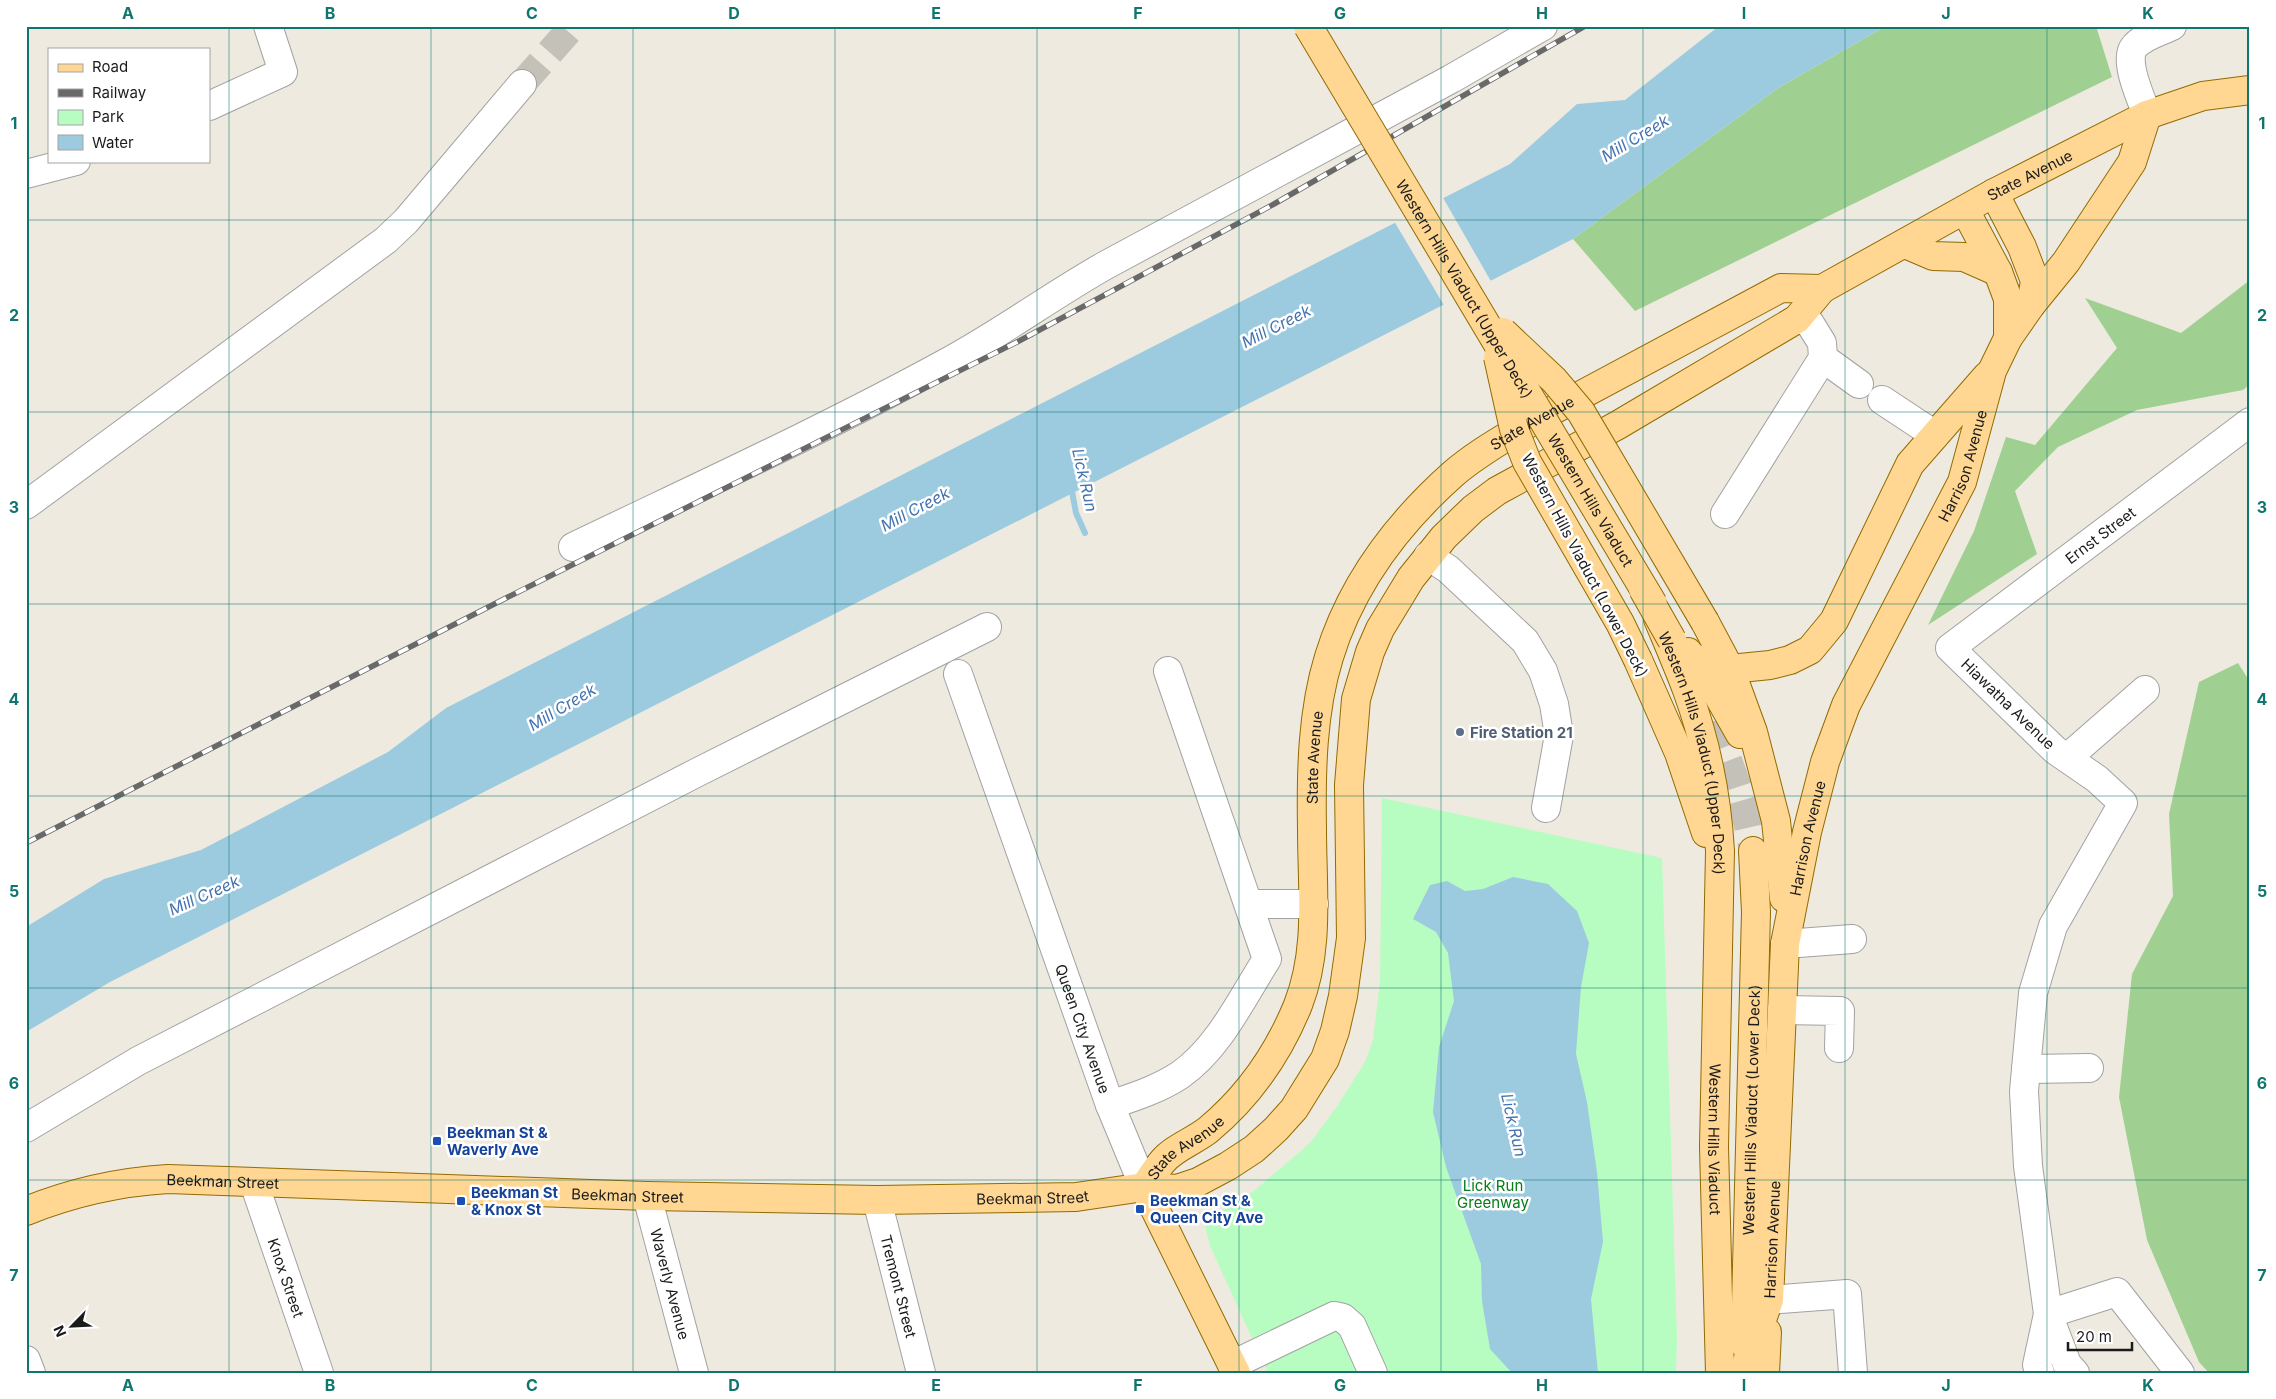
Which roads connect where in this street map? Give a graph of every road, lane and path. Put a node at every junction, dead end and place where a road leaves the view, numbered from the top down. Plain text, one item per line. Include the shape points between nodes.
1 (268, 26) edge
2 (1308, 26) edge
3 (1312, 26) edge
4 (1544, 26) edge
5 (2172, 26) edge
6 (522, 84) tunnel mouth
7 (2250, 90) edge
8 (210, 106) edge
9 (2147, 116) junction
10 (72, 162) edge
11 (26, 174) edge
12 (1994, 193) junction
13 (1965, 210) junction
14 (1904, 244) junction
15 (1998, 272) junction
16 (1822, 289) junction
17 (2031, 305) junction
18 (1483, 308) junction
19 (1797, 319) junction
20 (2008, 338) junction
21 (1823, 358) junction
22 (1992, 371) junction
23 (1859, 384) dead end
24 (1882, 400) dead end
25 (2250, 422) edge
26 (1935, 435) junction
27 (26, 505) edge
28 (1725, 514) dead end
29 (574, 547) dead end
30 (1428, 556) junction
31 (1652, 604) junction
32 (987, 628) dead end
33 (1672, 640) dead end
34 (1950, 648) joint
35 (1693, 658) junction
36 (1730, 669) junction
37 (1168, 671) dead end
38 (958, 674) dead end
39 (2145, 690) dead end
40 (2068, 758) junction
41 (1768, 792) junction
42 (1546, 808) dead end
43 (1716, 851) junction
44 (1754, 851) tunnel mouth
45 (1250, 904) junction
46 (1314, 904) junction
47 (1719, 906) joint
48 (1852, 939) dead end
49 (1785, 944) junction
50 (1782, 1010) junction
51 (1839, 1048) dead end
52 (2089, 1068) dead end
53 (2026, 1069) junction
54 (1110, 1105) junction
55 (26, 1128) edge
56 (254, 1183) junction
57 (1144, 1187) junction
58 (647, 1196) junction
59 (877, 1200) junction
60 (26, 1211) edge
61 (1769, 1300) junction
62 (2048, 1314) junction
63 (26, 1360) edge
64 (1234, 1369) edge
65 (690, 1372) edge
66 (1743, 1372) edge
67 (31, 1373) edge
68 (319, 1373) edge
69 (921, 1373) edge
70 (1373, 1373) edge
71 (1853, 1373) edge
72 (2040, 1373) edge
73 (2074, 1373) edge
74 (2180, 1373) edge

1 - 8 street via 283,72
2 - 31 main road, Western Hills Viaduct (Upper Deck), bridge
3 - 18 main road, Western Hills Viaduct (Lower Deck), bridge
4 - 29 street via 1106,265 945,364
5 - 9 street via 2145,38 2133,47 2130,55 2130,68
6 - 27 street via 406,221 386,240
7 - 9 main road, State Avenue via 2203,96
9 - 12 main road, State Avenue
9 - 17 main road via 2132,162 2066,262
10 - 11 street
12 - 13 main road, State Avenue
12 - 17 main road, Harrison Avenue via 2022,246 2035,281
13 - 14 main road, State Avenue
13 - 15 main road, Harrison Avenue
14 - 15 main road via 1933,256 1964,257
14 - 16 main road, State Avenue
15 - 20 main road, Harrison Avenue via 2008,299
16 - 19 main road, State Avenue
16 - 46 main road, State Avenue via 1781,288 1529,423 1490,446 1455,473 1393,537 1369,571 1341,624 1321,689 1313,766
17 - 20 main road, Harrison Avenue
18 - 33 main road, Western Hills Viaduct, bridge
18 - 36 main road, Western Hills Viaduct (Lower Deck), bridge via 1581,412
18 - 43 main road, Western Hills Viaduct (Lower Deck), bridge via 1514,429 1527,462 1638,660 1679,753
19 - 21 street via 1809,322 1822,343
19 - 30 main road, State Avenue via 1618,425 1497,491 1473,509
20 - 22 main road, Harrison Avenue
21 - 23 street
21 - 28 street
22 - 26 main road
22 - 49 main road, Harrison Avenue via 1962,482 1846,705 1825,762 1807,832
24 - 26 street
25 - 34 street, Ernst Street
26 - 36 main road via 1910,464 1834,621 1810,650 1770,665
30 - 42 street via 1448,569 1525,641 1542,671 1554,704 1559,734
30 - 57 main road, State Avenue via 1395,602 1380,630 1356,699 1349,785 1351,938 1343,996 1325,1059 1294,1109 1254,1149 1228,1166 1184,1187
31 - 35 main road, Western Hills Viaduct (Upper Deck), bridge
31 - 43 main road, Western Hills Viaduct (Upper Deck), bridge via 1688,691 1709,766 1718,812
32 - 55 street via 696,772 138,1061
34 - 40 street, Hiawatha Avenue via 2054,750
35 - 36 main road
35 - 41 main road, Western Hills Viaduct (Upper Deck) via 1719,697
36 - 41 main road, Western Hills Viaduct (Lower Deck) via 1753,732
37 - 45 street
38 - 54 street, Queen City Avenue
39 - 40 street
40 - 53 street, Hiawatha Avenue via 2123,803 2053,926 2033,993
41 - 49 main road via 1776,821 1783,879
43 - 47 main road, Western Hills Viaduct (Upper Deck)
44 - 66 main road, Western Hills Viaduct (Lower Deck) via 1756,912
45 - 46 street
45 - 54 street via 1268,959 1220,1032 1181,1074 1157,1088
46 - 57 main road, State Avenue via 1312,952 1306,980 1298,1005 1263,1073 1230,1110 1164,1160
47 - 66 main road, Western Hills Viaduct via 1714,1147
48 - 49 street
49 - 50 main road, Harrison Avenue
50 - 51 street via 1840,1011
50 - 61 main road, Harrison Avenue
52 - 53 street
53 - 62 street via 2028,1166
54 - 57 street, Queen City Avenue
56 - 58 main road, Beekman Street
56 - 60 main road, Beekman Street via 168,1179 134,1181 84,1191
56 - 68 street, Knox Street
57 - 59 main road, Beekman Street via 1076,1197
57 - 64 main road, Queen City Avenue
58 - 59 main road, Beekman Street
58 - 65 street, Waverly Avenue
59 - 69 street, Tremont Street
61 - 66 main road, Harrison Avenue
61 - 71 street via 1847,1294
62 - 72 street via 2037,1365
62 - 73 street via 2067,1364
62 - 74 street via 2117,1292
63 - 67 street
64 - 70 street via 1334,1316 1343,1318 1352,1326

